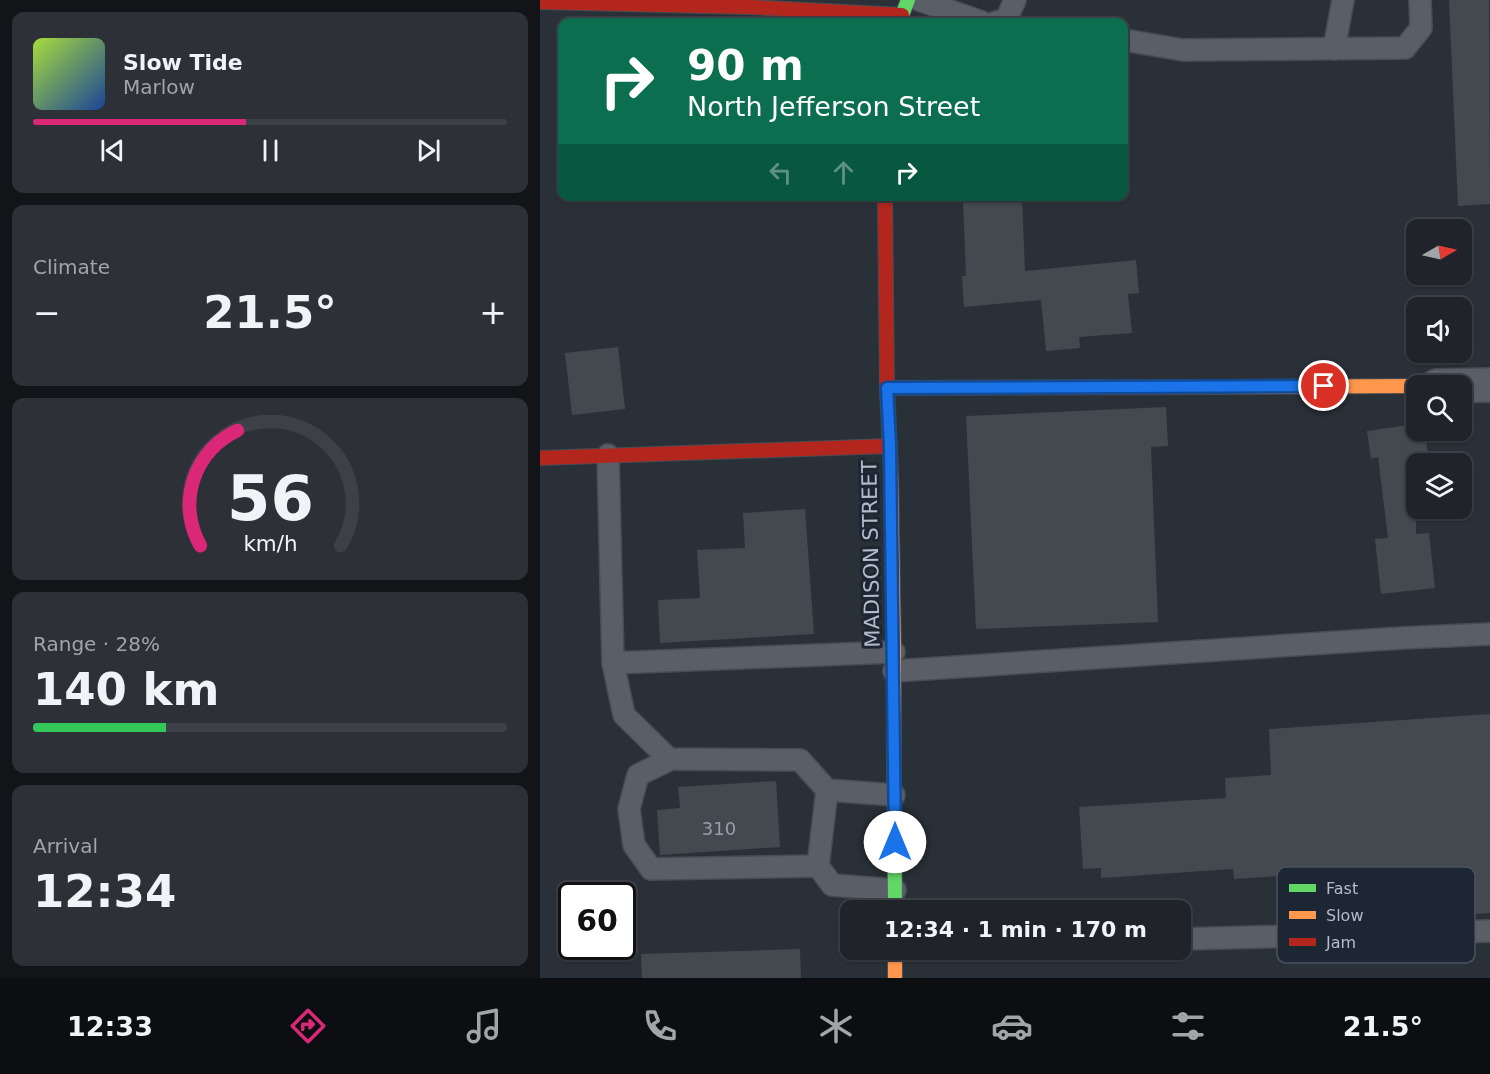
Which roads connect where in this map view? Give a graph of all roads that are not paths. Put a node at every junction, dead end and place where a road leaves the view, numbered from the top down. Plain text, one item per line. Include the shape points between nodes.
1 (908, 0) edge
2 (920, 0) edge
3 (1015, 0) edge
4 (1343, 0) edge
5 (1419, 0) edge
6 (540, 2) edge
7 (890, 18) edge
8 (902, 18) edge
9 (971, 18) edge
10 (1009, 18) edge
11 (1128, 41) edge
12 (1334, 48) junction
13 (885, 201) edge
14 (1472, 385) edge
15 (1490, 385) edge
16 (1406, 386) edge
17 (887, 388) junction
18 (890, 446) junction
19 (608, 455) junction
20 (540, 458) edge
21 (1490, 634) edge
22 (894, 661) junction
23 (613, 663) junction
24 (671, 759) junction
25 (827, 789) junction
26 (894, 795) junction
27 (818, 866) junction
28 (895, 900) edge
29 (1475, 931) edge
30 (1490, 931) edge
31 (1277, 936) edge
32 (1191, 939) edge
33 (895, 960) edge
34 (895, 978) edge

1 - 8 street
2 - 9 lane
3 - 10 lane
4 - 12 lane
5 - 12 lane via 1421,28 1405,48
6 - 7 street via 749,6
11 - 12 lane via 1183,50
13 - 17 street, MADISON STREET
14 - 15 street
16 - 17 street
17 - 18 street, MADISON STREET
18 - 19 street
18 - 22 street, MADISON STREET
19 - 20 street
19 - 23 lane
21 - 22 lane
22 - 23 lane
22 - 26 street, MADISON STREET
23 - 24 lane via 624,716
24 - 25 lane via 800,760
24 - 27 lane via 638,775 629,809 634,845 651,869
25 - 26 lane
25 - 27 lane
26 - 28 street, MADISON STREET
27 - 28 lane via 832,885
29 - 30 lane
31 - 32 lane
33 - 34 street

